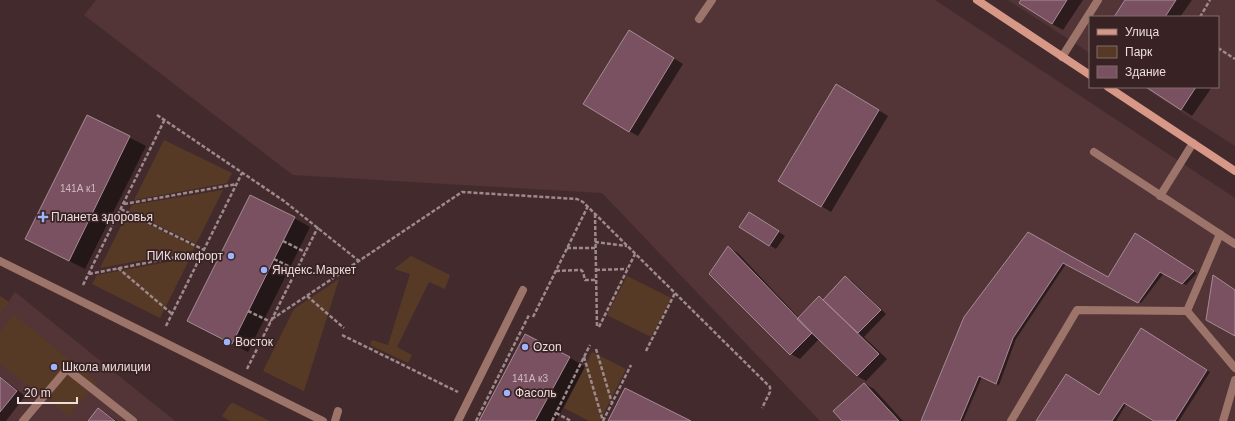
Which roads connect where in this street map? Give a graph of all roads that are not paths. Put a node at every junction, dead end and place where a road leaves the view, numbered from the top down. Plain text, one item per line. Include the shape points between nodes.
1 (712, 0) edge
2 (977, 0) edge
3 (1098, 0) edge
4 (699, 19) dead end
5 (1062, 57) junction
6 (1089, 74) edge
7 (1110, 88) edge
8 (1193, 143) junction
9 (1094, 152) dead end
10 (1235, 171) edge
11 (1160, 196) junction
12 (1220, 234) junction
13 (1235, 244) edge
14 (0, 260) edge
15 (523, 290) dead end
16 (1186, 311) junction
17 (1235, 368) edge
18 (1235, 380) edge
19 (338, 411) dead end
20 (23, 421) edge
21 (133, 421) edge
22 (323, 421) edge
23 (335, 421) edge
24 (458, 421) edge
25 (1011, 421) edge
26 (1223, 421) edge

1 - 4 street
2 - 5 street
3 - 5 street
5 - 6 street
7 - 8 street
8 - 10 street
8 - 11 street
9 - 11 street
11 - 12 street
12 - 13 street
12 - 16 street
14 - 22 street
15 - 24 street
16 - 17 street
16 - 25 street via 1077,310
18 - 26 street
19 - 23 street
20 - 21 street via 67,369

